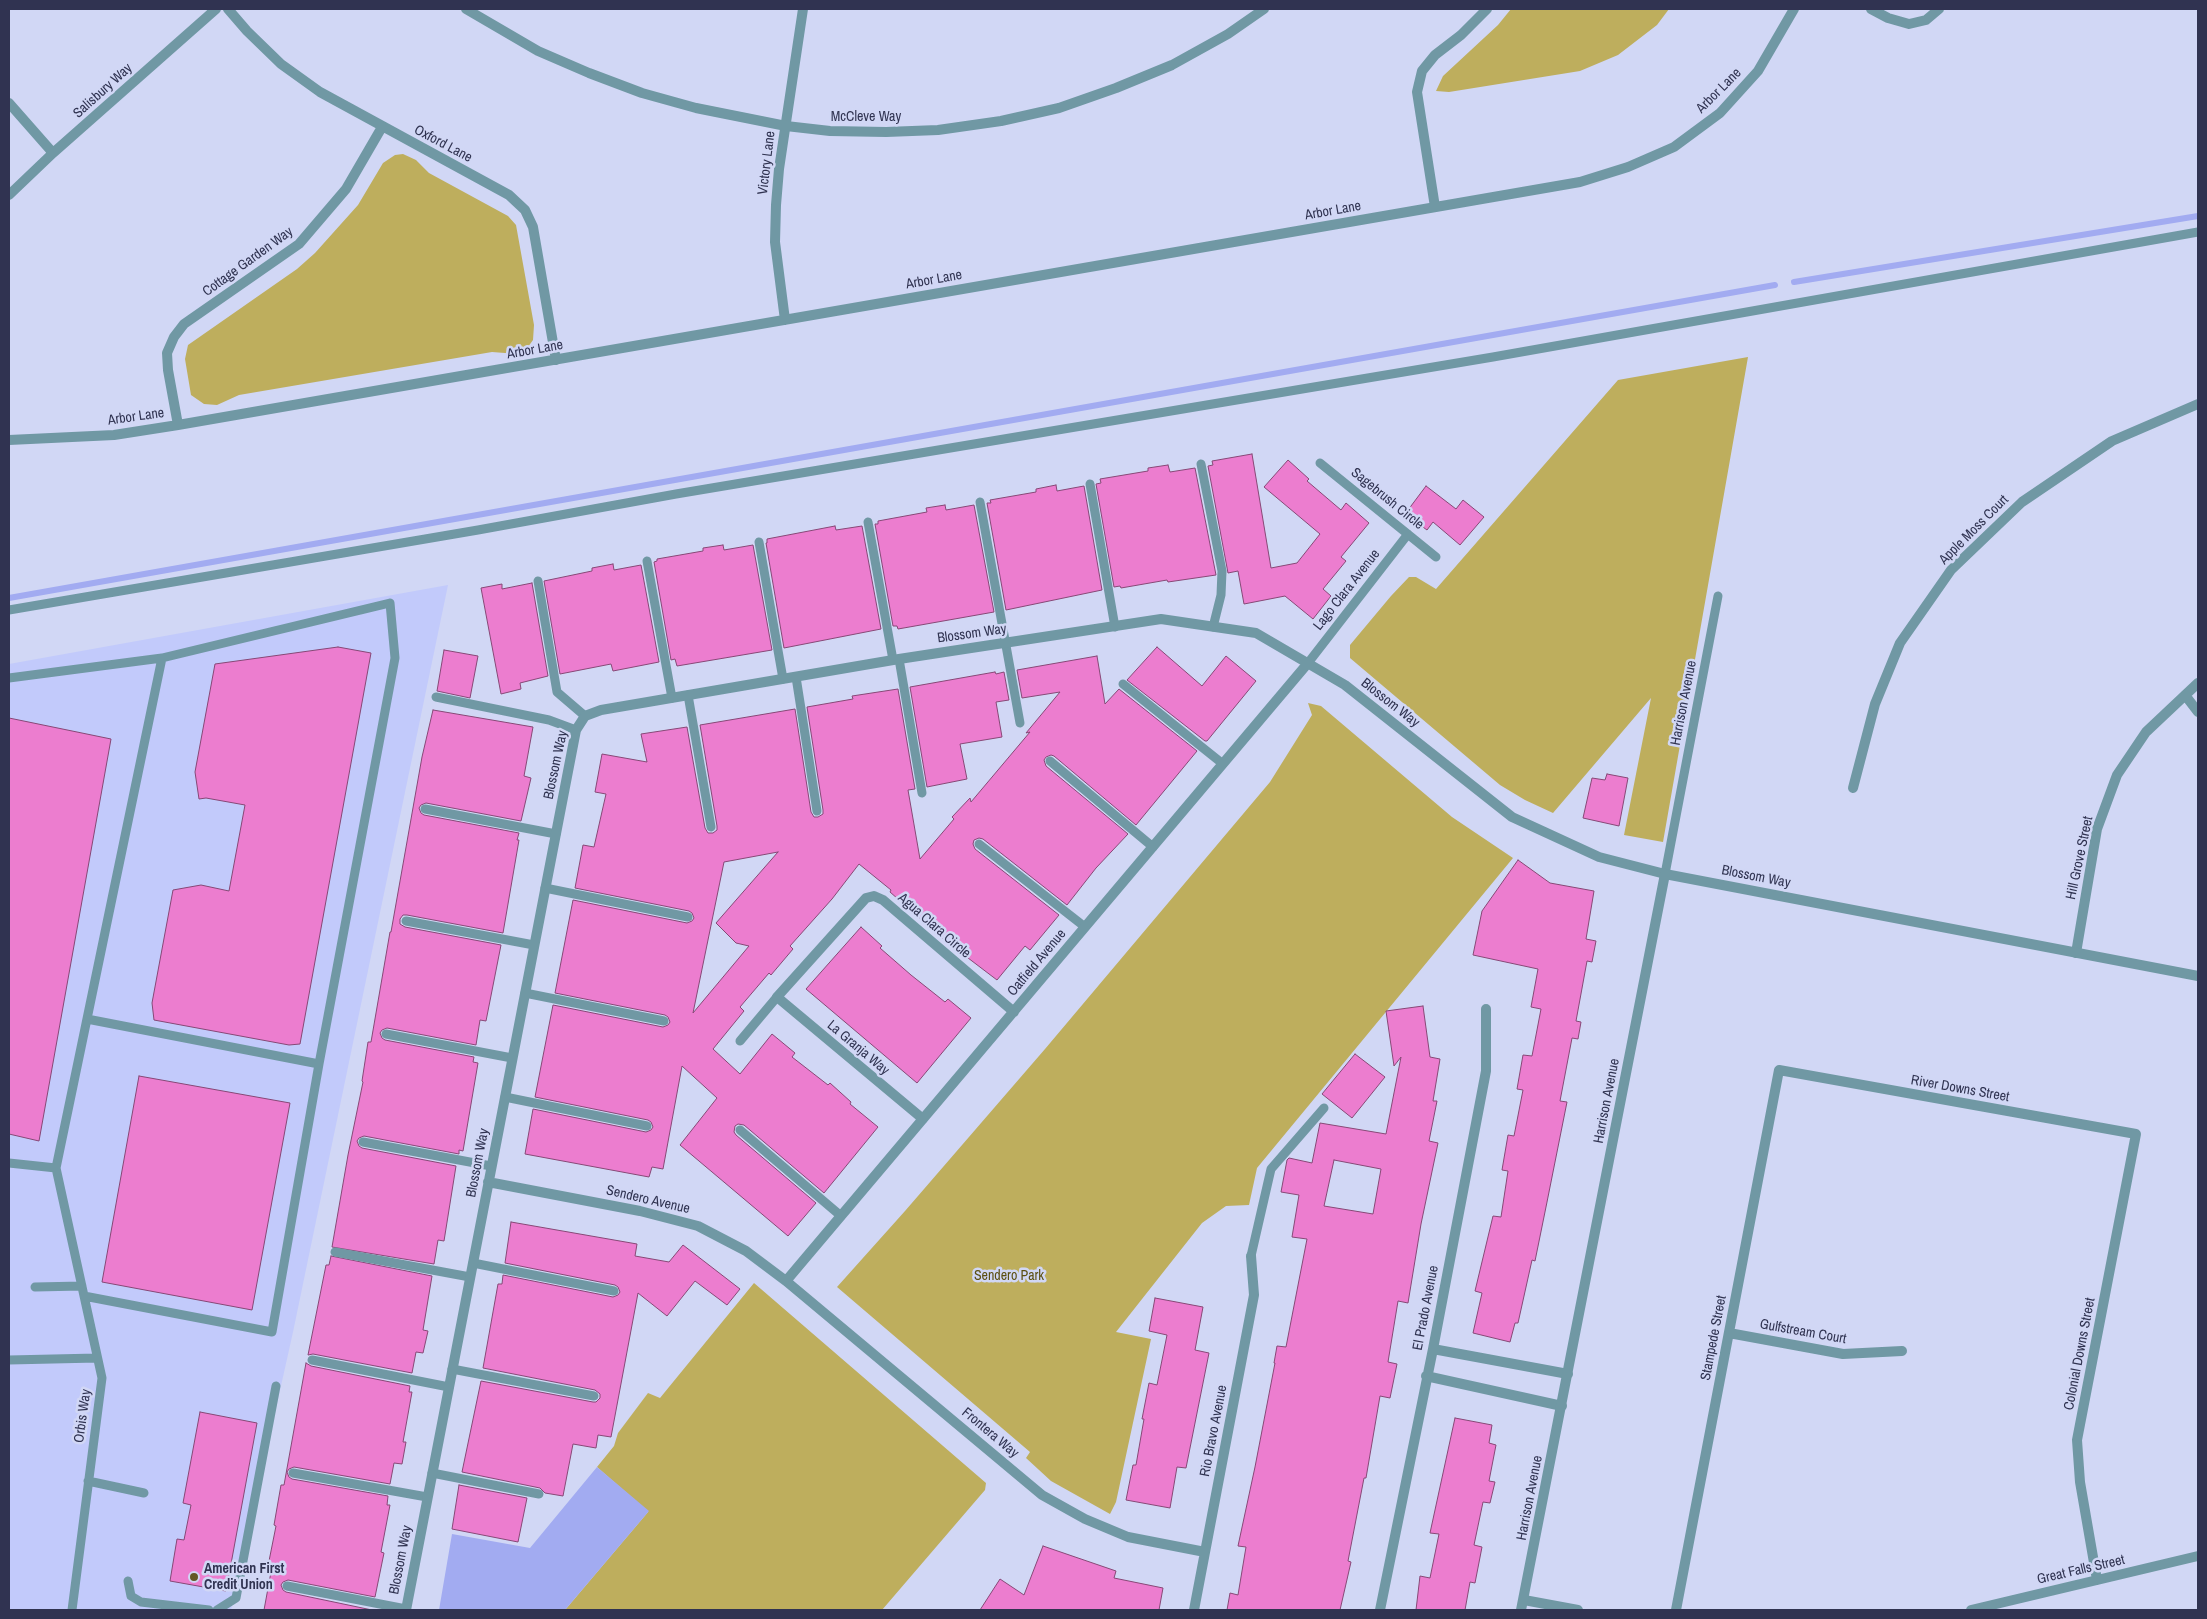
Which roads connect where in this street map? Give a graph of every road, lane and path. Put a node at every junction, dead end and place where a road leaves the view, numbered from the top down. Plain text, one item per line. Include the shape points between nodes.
1 (216, 9) edge
2 (228, 9) edge
3 (466, 9) edge
4 (803, 9) edge
5 (1264, 9) edge
6 (1487, 9) edge
7 (1794, 9) edge
8 (1871, 9) edge
9 (1939, 9) edge
10 (9, 104) edge
11 (786, 126) junction
12 (382, 127) junction
13 (53, 153) junction
14 (9, 195) edge
15 (1435, 207) junction
16 (2198, 232) edge
17 (785, 320) junction
18 (556, 360) junction
19 (2198, 404) edge
20 (178, 425) junction
21 (9, 440) edge
22 (1320, 463) dead end
23 (1201, 464) dead end
24 (1090, 484) dead end
25 (980, 502) dead end
26 (868, 522) dead end
27 (1408, 534) junction
28 (759, 542) dead end
29 (1436, 557) dead end
30 (647, 561) dead end
31 (538, 581) dead end
32 (1718, 596) dead end
33 (9, 610) edge
34 (1115, 627) junction
35 (1213, 627) junction
36 (1005, 644) junction
37 (162, 658) junction
38 (896, 659) junction
39 (1308, 663) junction
40 (796, 677) junction
41 (9, 678) edge
42 (783, 679) junction
43 (2198, 683) edge
44 (1123, 684) dead end
45 (688, 695) junction
46 (2185, 695) junction
47 (436, 697) dead end
48 (672, 698) junction
49 (2198, 712) edge
50 (585, 716) junction
51 (1020, 723) dead end
52 (576, 730) junction
53 (1050, 761) dead end
54 (1224, 764) junction
55 (1853, 788) dead end
56 (922, 794) dead end
57 (425, 810) dead end
58 (817, 811) dead end
59 (711, 827) dead end
60 (556, 834) junction
61 (979, 844) dead end
62 (1153, 847) junction
63 (1665, 874) junction
64 (545, 888) junction
65 (688, 917) dead end
66 (406, 921) dead end
67 (1085, 927) junction
68 (534, 945) junction
69 (2076, 953) junction
70 (2198, 976) edge
71 (525, 993) junction
72 (776, 997) junction
73 (1486, 1009) dead end
74 (1014, 1012) junction
75 (87, 1019) junction
76 (664, 1021) dead end
77 (386, 1034) dead end
78 (740, 1041) dead end
79 (512, 1058) junction
80 (320, 1064) junction
81 (1779, 1070) joint
82 (505, 1097) junction
83 (1324, 1108) dead end
84 (923, 1120) junction
85 (646, 1126) dead end
86 (740, 1130) dead end
87 (2136, 1134) joint
88 (364, 1142) dead end
89 (9, 1163) edge
90 (491, 1166) junction
91 (56, 1168) junction
92 (488, 1182) junction
93 (841, 1216) junction
94 (335, 1252) dead end
95 (1251, 1256) joint
96 (473, 1263) junction
97 (470, 1278) junction
98 (786, 1281) junction
99 (82, 1286) junction
100 (35, 1287) dead end
101 (614, 1291) dead end
102 (84, 1296) junction
103 (1729, 1333) junction
104 (1433, 1349) junction
105 (1902, 1351) dead end
106 (96, 1358) junction
107 (9, 1360) edge
108 (312, 1360) dead end
109 (452, 1369) junction
110 (1568, 1374) junction
111 (1426, 1376) junction
112 (276, 1386) dead end
113 (449, 1387) junction
114 (594, 1396) dead end
115 (1562, 1406) junction
116 (432, 1472) junction
117 (293, 1473) dead end
118 (88, 1481) junction
119 (144, 1493) dead end
120 (539, 1494) dead end
121 (428, 1497) junction
122 (1205, 1552) junction
123 (2198, 1556) edge
124 (2098, 1580) junction
125 (128, 1581) dead end
126 (287, 1586) dead end
127 (1524, 1600) junction
128 (72, 1610) edge
129 (209, 1610) edge
130 (217, 1610) edge
131 (406, 1610) edge
132 (1194, 1610) edge
133 (1380, 1610) edge
134 (1521, 1610) edge
135 (1578, 1610) edge
136 (1676, 1610) edge
137 (1970, 1610) edge

1 - 13 street, Salisbury Way
2 - 12 street, Oxford Lane via 281,64 320,92
3 - 11 street, McCleve Way via 538,51 589,73 696,108
4 - 11 street, Victory Lane
5 - 11 street, McCleve Way via 1228,34 1172,65 1059,108 938,130 830,131
6 - 15 street via 1461,35 1434,55 1422,71 1417,92
7 - 15 street, Arbor Lane via 1758,71 1720,113 1674,147 1628,167 1580,182
8 - 9 street via 1909,24 1926,20
10 - 13 street
11 - 17 street, Victory Lane via 779,169 775,242
12 - 18 street, Oxford Lane via 509,195 525,210 533,226
12 - 20 street, Cottage Garden Way via 346,189 299,244 184,324 174,337 167,353
13 - 14 street, Salisbury Way
15 - 17 street, Arbor Lane
16 - 33 lane via 1493,357
17 - 18 street, Arbor Lane
18 - 20 street, Arbor Lane
19 - 55 street, Apple Moss Court via 2112,441 2022,502 1951,570 1900,643 1875,704
20 - 21 street, Arbor Lane via 114,435
22 - 27 lane, Sagebrush Circle
23 - 35 lane via 1222,571 1221,595
24 - 34 lane
25 - 36 lane
26 - 38 lane
27 - 29 lane, Sagebrush Circle
27 - 39 lane, Lago Clara Avenue
28 - 42 lane
30 - 48 lane
31 - 50 lane via 557,692
32 - 63 lane, Harrison Avenue
34 - 35 street, Blossom Way via 1161,619
34 - 36 street, Blossom Way
35 - 39 street, Blossom Way via 1256,633
36 - 38 street, Blossom Way
36 - 51 lane
37 - 41 lane
37 - 75 lane
37 - 80 lane via 390,603 395,658
38 - 40 street, Blossom Way
38 - 56 lane
39 - 54 street, Oatfield Avenue
39 - 63 street, Blossom Way via 1345,684 1512,817 1600,857
40 - 42 street, Blossom Way
40 - 58 lane
42 - 45 street, Blossom Way
43 - 46 street, Hill Grove Street
44 - 54 lane
45 - 48 street, Blossom Way
45 - 59 lane
46 - 49 street
46 - 69 street, Hill Grove Street via 2146,732 2117,775 2097,829
47 - 52 lane via 549,720
48 - 50 street, Blossom Way via 601,710
50 - 52 street, Blossom Way
52 - 60 street, Blossom Way
53 - 62 lane
54 - 62 street, Oatfield Avenue
57 - 60 lane
60 - 64 street, Blossom Way
61 - 67 lane
62 - 67 street, Oatfield Avenue
63 - 69 street, Blossom Way
63 - 110 street, Harrison Avenue
64 - 65 lane
64 - 68 street, Blossom Way
66 - 68 lane
67 - 74 street, Oatfield Avenue
68 - 71 street, Blossom Way
69 - 70 street, Blossom Way
71 - 76 lane
71 - 79 street, Blossom Way
72 - 74 street, Agua Clara Circle via 866,898 874,896 883,900
72 - 78 lane
72 - 84 street, La Granja Way
73 - 104 street, El Prado Avenue via 1486,1071
74 - 84 street, Oatfield Avenue
75 - 80 lane
75 - 91 lane
77 - 79 lane
79 - 82 street, Blossom Way
80 - 102 lane via 272,1332
81 - 87 street, River Downs Street
81 - 103 street, Stampede Street
82 - 85 lane
82 - 90 street, Blossom Way
83 - 95 lane via 1271,1169
84 - 93 street, Oatfield Avenue
86 - 93 lane
87 - 124 street, Colonial Downs Street via 2077,1440 2080,1482
88 - 90 lane
89 - 91 lane
90 - 92 street, Blossom Way
91 - 99 lane, Orbis Way
92 - 96 street, Blossom Way
92 - 98 street, Sendero Avenue via 640,1210 698,1226 746,1251
93 - 98 street, Oatfield Avenue
94 - 97 lane
95 - 122 street, Rio Bravo Avenue via 1254,1295
96 - 97 street, Blossom Way
96 - 101 lane
97 - 109 street, Blossom Way
98 - 122 street, Frontera Way via 1042,1496 1085,1519 1128,1536
99 - 100 lane
99 - 102 lane, Orbis Way
102 - 106 lane, Orbis Way
103 - 105 street, Gulfstream Court via 1843,1354
103 - 136 street, Stampede Street
104 - 110 street
104 - 111 street, El Prado Avenue
106 - 107 lane
106 - 118 lane, Orbis Way via 102,1378
108 - 113 lane
109 - 113 street, Blossom Way
109 - 114 lane
110 - 115 street, Harrison Avenue
111 - 115 street
111 - 133 street, El Prado Avenue
112 - 130 lane via 236,1598
113 - 116 street, Blossom Way
115 - 127 street, Harrison Avenue
116 - 120 lane
116 - 121 street, Blossom Way
117 - 121 lane
118 - 119 lane
118 - 128 lane, Orbis Way
121 - 131 street, Blossom Way
122 - 132 street, Rio Bravo Avenue
123 - 124 street, Great Falls Street
124 - 137 street, Great Falls Street
125 - 129 lane via 131,1596 141,1602
126 - 131 lane
127 - 134 street, Harrison Avenue
127 - 135 street

